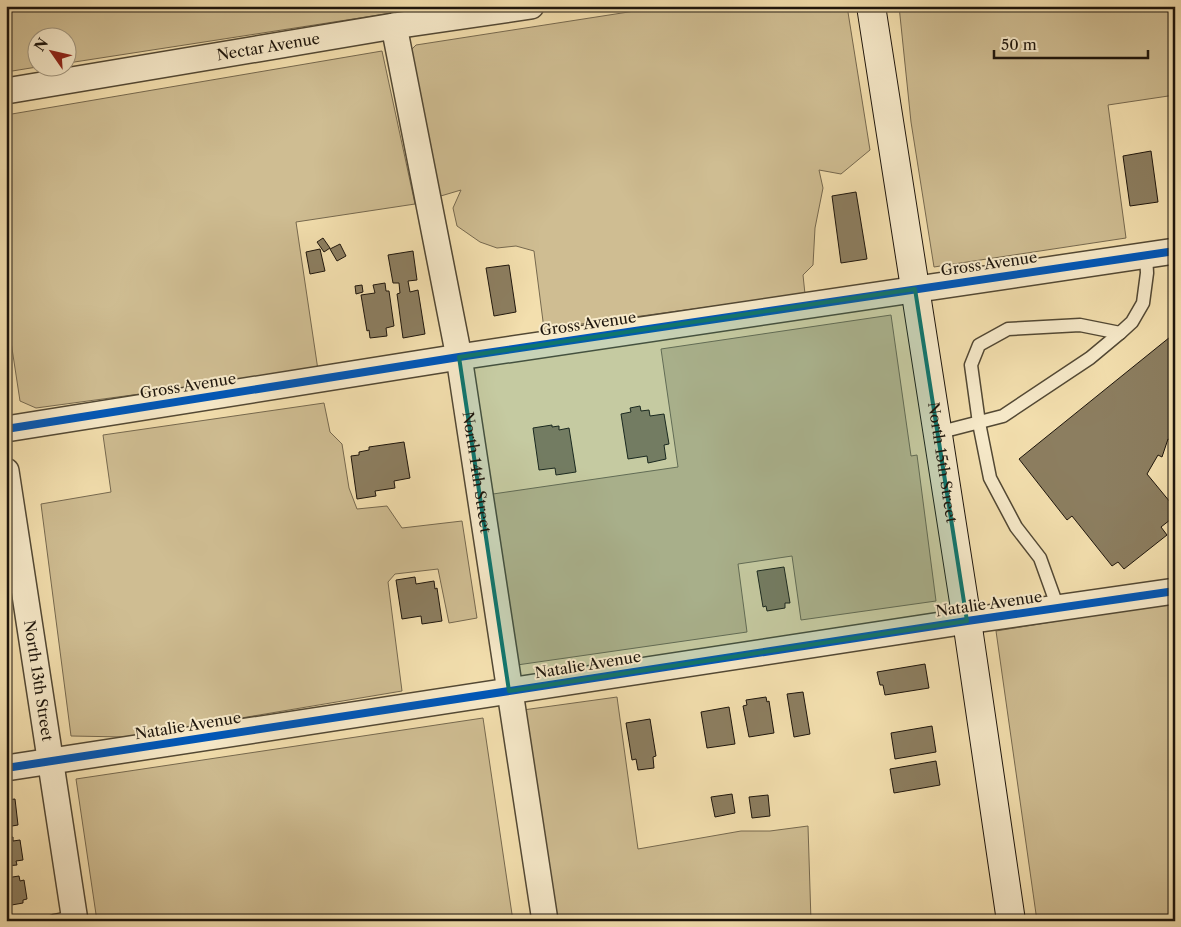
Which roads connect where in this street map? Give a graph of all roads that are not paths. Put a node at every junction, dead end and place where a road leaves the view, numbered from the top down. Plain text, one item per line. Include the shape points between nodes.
1 (531, 6) edge
2 (871, 6) edge
3 (394, 26) junction
4 (6, 90) edge
5 (1175, 251) edge
6 (1146, 255) junction
7 (915, 289) junction
8 (1120, 333) junction
9 (459, 357) junction
10 (979, 423) junction
11 (6, 429) edge
12 (937, 433) junction
13 (6, 471) edge
14 (1175, 591) edge
15 (1058, 608) junction
16 (967, 621) junction
17 (509, 691) junction
18 (50, 762) junction
19 (6, 768) edge
20 (67, 920) edge
21 (545, 921) edge
22 (1011, 921) edge

1 - 3 street, Nectar Avenue
2 - 7 street, North 15th Street
3 - 4 street, Nectar Avenue
3 - 9 street, North 14th Street
5 - 6 street, Gross Avenue
6 - 7 street, Gross Avenue
6 - 8 lane via 1143,303 1132,322
7 - 9 street, Gross Avenue
7 - 12 street, North 15th Street
8 - 10 lane via 1090,358 1003,416
8 - 10 lane via 1080,325 1008,329 979,345 971,365
9 - 11 street, Gross Avenue
9 - 17 street, North 14th Street
10 - 12 lane
10 - 15 lane via 990,478 1016,527 1040,558
12 - 16 street, North 15th Street
13 - 18 street, North 13th Street
14 - 15 street, Natalie Avenue
15 - 16 street, Natalie Avenue
16 - 17 street, Natalie Avenue
16 - 22 street, North 15th Street
17 - 18 street, Natalie Avenue
17 - 21 street, North 14th Street
18 - 19 street, Natalie Avenue
18 - 20 street, North 13th Street

